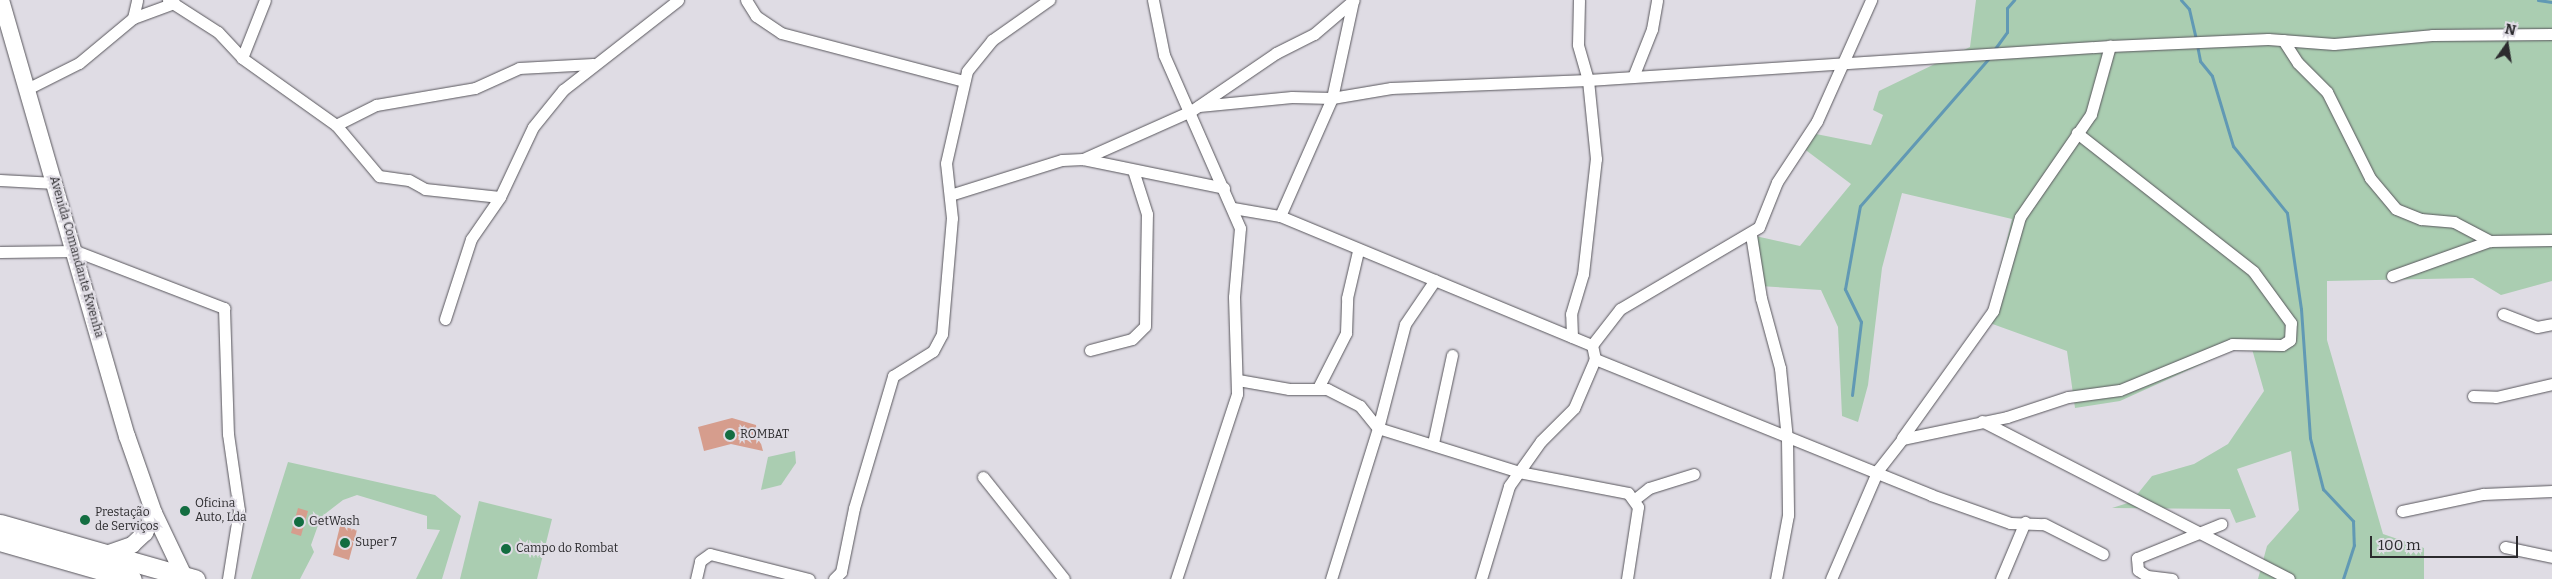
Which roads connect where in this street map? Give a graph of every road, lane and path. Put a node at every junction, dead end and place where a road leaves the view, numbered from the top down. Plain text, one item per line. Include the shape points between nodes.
1 (1, 0) edge
2 (137, 0) edge
3 (265, 0) edge
4 (678, 0) edge
5 (746, 0) edge
6 (1049, 0) edge
7 (1153, 0) edge
8 (1354, 0) edge
9 (1579, 0) edge
10 (1657, 0) edge
11 (1871, 0) edge
12 (171, 2) edge
13 (133, 18) junction
14 (2552, 34) edge
15 (2283, 40) junction
16 (2110, 46) junction
17 (242, 58) junction
18 (593, 64) junction
19 (1839, 64) junction
20 (1633, 77) junction
21 (1588, 80) junction
22 (964, 81) junction
23 (25, 90) junction
24 (1332, 98) junction
25 (1195, 109) junction
26 (336, 125) junction
27 (2077, 133) junction
28 (1083, 159) junction
29 (1133, 170) junction
30 (0, 180) edge
31 (55, 183) junction
32 (1224, 188) junction
33 (950, 195) junction
34 (500, 197) junction
35 (1233, 208) junction
36 (1280, 216) junction
37 (1751, 235) junction
38 (2552, 240) edge
39 (2490, 241) junction
40 (76, 251) junction
41 (1358, 251) junction
42 (0, 252) edge
43 (2392, 276) dead end
44 (1436, 280) junction
45 (2502, 314) dead end
46 (445, 319) dead end
47 (2552, 324) edge
48 (1572, 337) junction
49 (1592, 345) junction
50 (1090, 350) dead end
51 (1452, 355) dead end
52 (1594, 359) junction
53 (1238, 380) junction
54 (2552, 384) edge
55 (1318, 388) junction
56 (2473, 396) dead end
57 (1982, 421) junction
58 (1378, 428) junction
59 (1787, 439) junction
60 (1902, 439) junction
61 (1434, 443) junction
62 (1878, 470) junction
63 (1519, 472) junction
64 (1694, 474) dead end
65 (983, 477) dead end
66 (2552, 492) edge
67 (1635, 499) junction
68 (2402, 511) dead end
69 (154, 513) junction
70 (2024, 522) junction
71 (0, 524) edge
72 (2221, 524) dead end
73 (2199, 533) junction
74 (0, 541) edge
75 (2505, 547) dead end
76 (106, 554) junction
77 (2103, 554) dead end
78 (2552, 557) edge
79 (2146, 577) edge
80 (190, 578) edge
81 (132, 579) edge
82 (228, 579) edge
83 (696, 579) edge
84 (809, 579) edge
85 (834, 579) edge
86 (1064, 579) edge
87 (1176, 579) edge
88 (1330, 579) edge
89 (1481, 579) edge
90 (1627, 579) edge
91 (1776, 579) edge
92 (1831, 579) edge
93 (2001, 579) edge
94 (2172, 579) edge
95 (2289, 579) edge

1 - 23 main road, Avenida Comandante Kwenha
2 - 13 street
3 - 17 street
4 - 18 street
5 - 22 street via 756,16 781,33
6 - 22 street via 992,40 971,63
7 - 25 street via 1164,55
8 - 24 street
8 - 25 street via 1314,34 1276,53
9 - 21 street via 1578,44
10 - 20 street via 1652,29
11 - 19 street
12 - 13 street
12 - 17 street via 218,32
13 - 23 street via 79,63
14 - 15 street via 2432,35 2334,44
15 - 16 street
15 - 39 street via 2298,63 2327,92 2379,192 2408,214 2454,222
16 - 19 street
16 - 27 street via 2102,86
17 - 26 street
18 - 26 street via 519,68 475,88 376,105
18 - 34 street via 563,90 533,127
19 - 20 street
19 - 37 street via 1803,148 1777,182 1759,227
20 - 21 street
21 - 24 street via 1391,88
21 - 48 street via 1596,159 1583,274 1571,314
22 - 33 street via 946,163
23 - 31 main road, Avenida Comandante Kwenha
24 - 25 street via 1292,97
24 - 36 street
25 - 28 street
25 - 32 street
26 - 34 street via 385,180 404,179 425,188
27 - 57 street via 2253,271 2291,322 2290,340 2282,345 2232,344 2120,390 2068,397
27 - 60 street via 2020,217 1990,317
28 - 29 street
28 - 33 street via 1043,165
29 - 32 street
29 - 50 street via 1147,214 1145,326 1132,339
30 - 31 street
31 - 40 main road, Avenida Comandante Kwenha
32 - 35 street
33 - 85 street via 942,334 933,351 893,376 854,508 841,572
34 - 46 street via 471,239
35 - 36 street
35 - 53 street via 1240,228 1234,304
36 - 41 street
37 - 49 street via 1620,309
37 - 59 street via 1762,298 1780,368
38 - 39 street
39 - 43 street
40 - 42 street
40 - 69 main road, Avenida Comandante Kwenha
40 - 82 street via 224,308 228,434 239,510
41 - 44 street
41 - 55 street via 1347,298 1346,333
44 - 48 street
44 - 58 street via 1409,314
45 - 47 street via 2537,327
48 - 49 street
49 - 52 street
51 - 61 street
52 - 59 street
52 - 63 street via 1574,408 1541,441
53 - 55 street via 1289,389
53 - 87 street via 1205,500
54 - 56 street via 2496,397
55 - 58 street via 1360,406
57 - 60 street
57 - 73 street
58 - 61 street
58 - 88 street
59 - 62 street
59 - 91 street via 1788,515
60 - 62 street
61 - 63 street
62 - 70 street via 1931,495 2010,523
62 - 92 street
63 - 67 street via 1617,489
63 - 89 street via 1509,486
64 - 67 street via 1649,488
65 - 86 street
66 - 68 street via 2483,494
67 - 90 street via 1638,507
69 - 76 main road via 145,533 132,545
69 - 80 main road, Avenida Comandante Kwenha
70 - 77 street via 2059,530
70 - 93 street
71 - 76 main road
72 - 73 street
73 - 79 street via 2142,554 2136,564
73 - 95 street
74 - 81 main road
75 - 78 street
76 - 80 main road
79 - 94 street
83 - 84 street via 700,561 710,554

